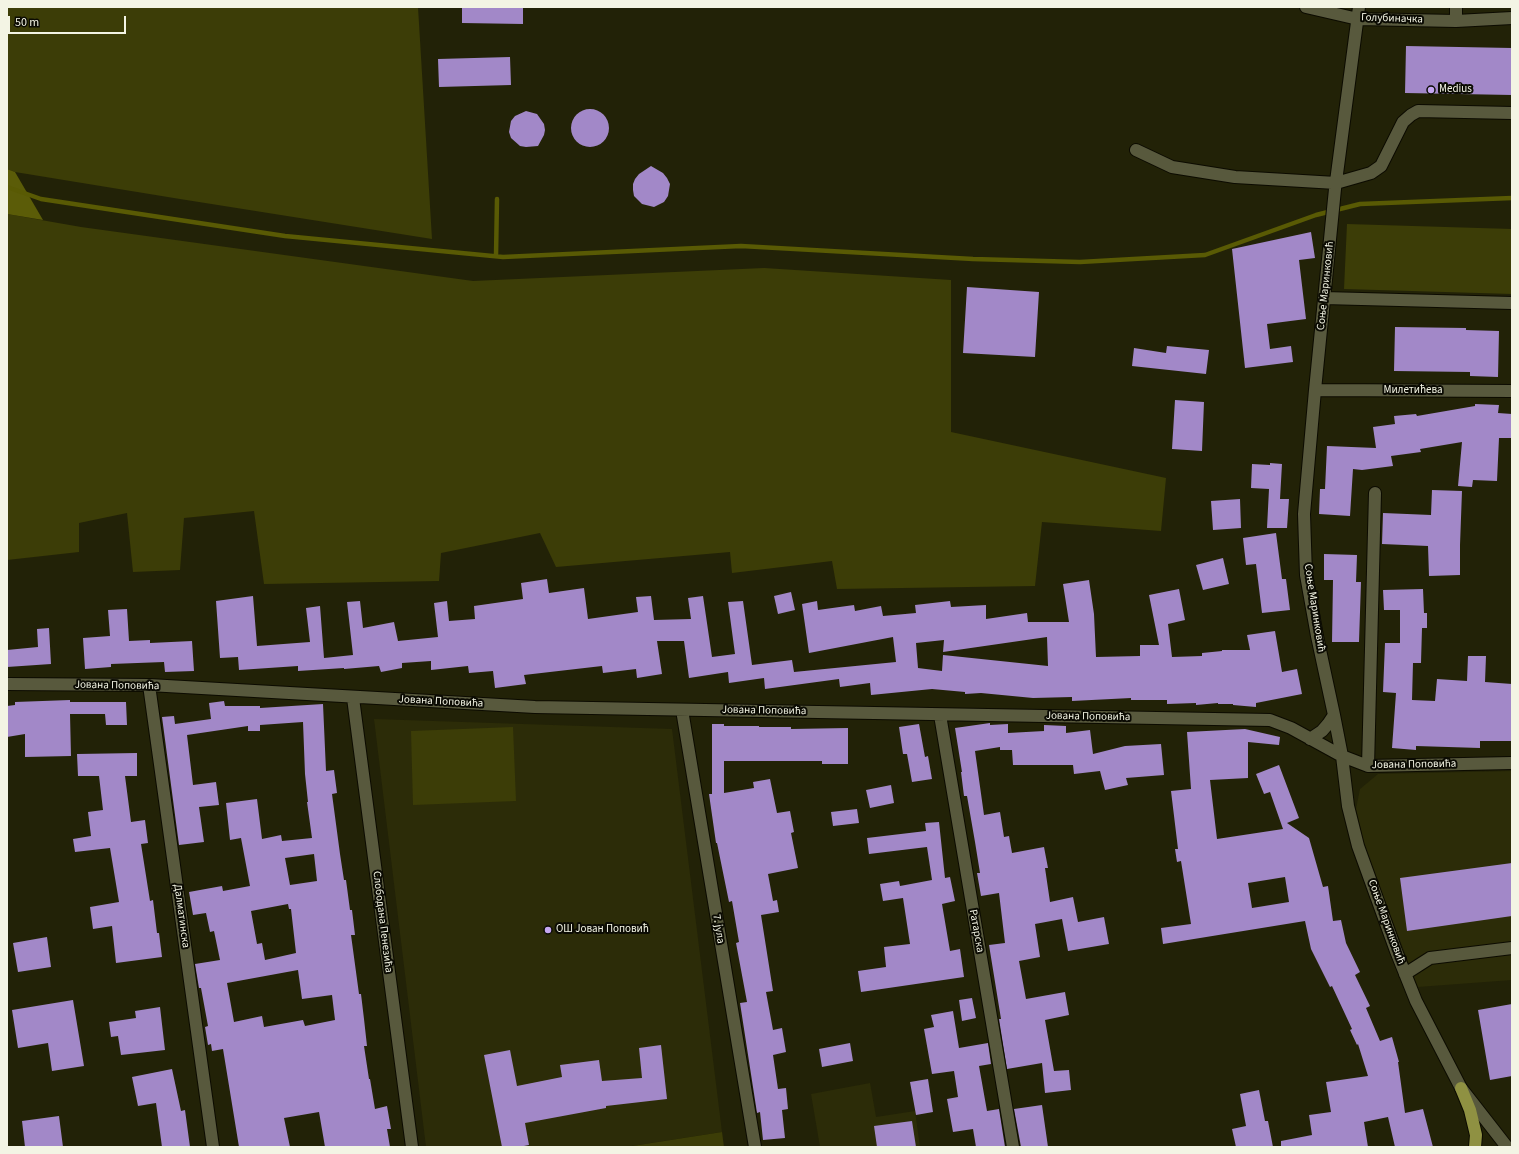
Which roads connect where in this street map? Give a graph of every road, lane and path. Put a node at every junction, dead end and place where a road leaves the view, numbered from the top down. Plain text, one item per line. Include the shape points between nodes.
1 (1306, 7) edge
2 (1456, 7) edge
3 (1359, 13) edge
4 (1512, 18) edge
5 (1456, 21) junction
6 (1512, 113) edge
7 (1136, 150) dead end
8 (1335, 186) junction
9 (1324, 298) junction
10 (1512, 303) edge
11 (1315, 390) junction
12 (1512, 392) edge
13 (1375, 493) dead end
14 (7, 684) edge
15 (149, 685) junction
16 (353, 698) junction
17 (682, 710) junction
18 (1334, 714) junction
19 (940, 715) junction
20 (1310, 739) junction
21 (1342, 756) junction
22 (1512, 763) edge
23 (1368, 766) junction
24 (1512, 948) edge
25 (1405, 974) junction
26 (1460, 1088) junction
27 (1507, 1142) edge
28 (213, 1147) edge
29 (412, 1147) edge
30 (755, 1147) edge
31 (1013, 1147) edge
32 (1475, 1147) edge

1 - 3 street, Голубиначка
2 - 5 street
3 - 5 street, Голубиначка
3 - 8 street, Соње Маринковић
4 - 5 street, Голубиначка
6 - 8 street via 1418,111 1403,122 1381,166 1371,173
7 - 8 street via 1172,167 1235,177
8 - 9 street, Соње Маринковић
9 - 10 street
9 - 11 street, Соње Маринковић
11 - 12 street, Милетићева
11 - 18 street, Соње Маринковић via 1304,514 1306,575
13 - 23 street
14 - 15 street, Јована Поповића
15 - 16 street, Јована Поповића
15 - 28 street, Далматинска
16 - 17 street, Јована Поповића via 535,707
16 - 29 street, Слободана Пенезића
17 - 19 street, Јована Поповића
17 - 30 street, 7. јула
18 - 20 street via 1322,731
18 - 21 street, Соње Маринковић
19 - 20 street, Јована Поповића via 1270,720
19 - 31 street, Ратарска
20 - 21 street, Јована Поповића
21 - 23 street, Јована Поповића
21 - 25 street, Соње Маринковић via 1348,806 1358,846
22 - 23 street, Јована Поповића
24 - 25 street via 1430,958
25 - 26 street, Соње Маринковић
26 - 27 street, Соње Маринковић
26 - 32 main road via 1470,1110 1476,1135

